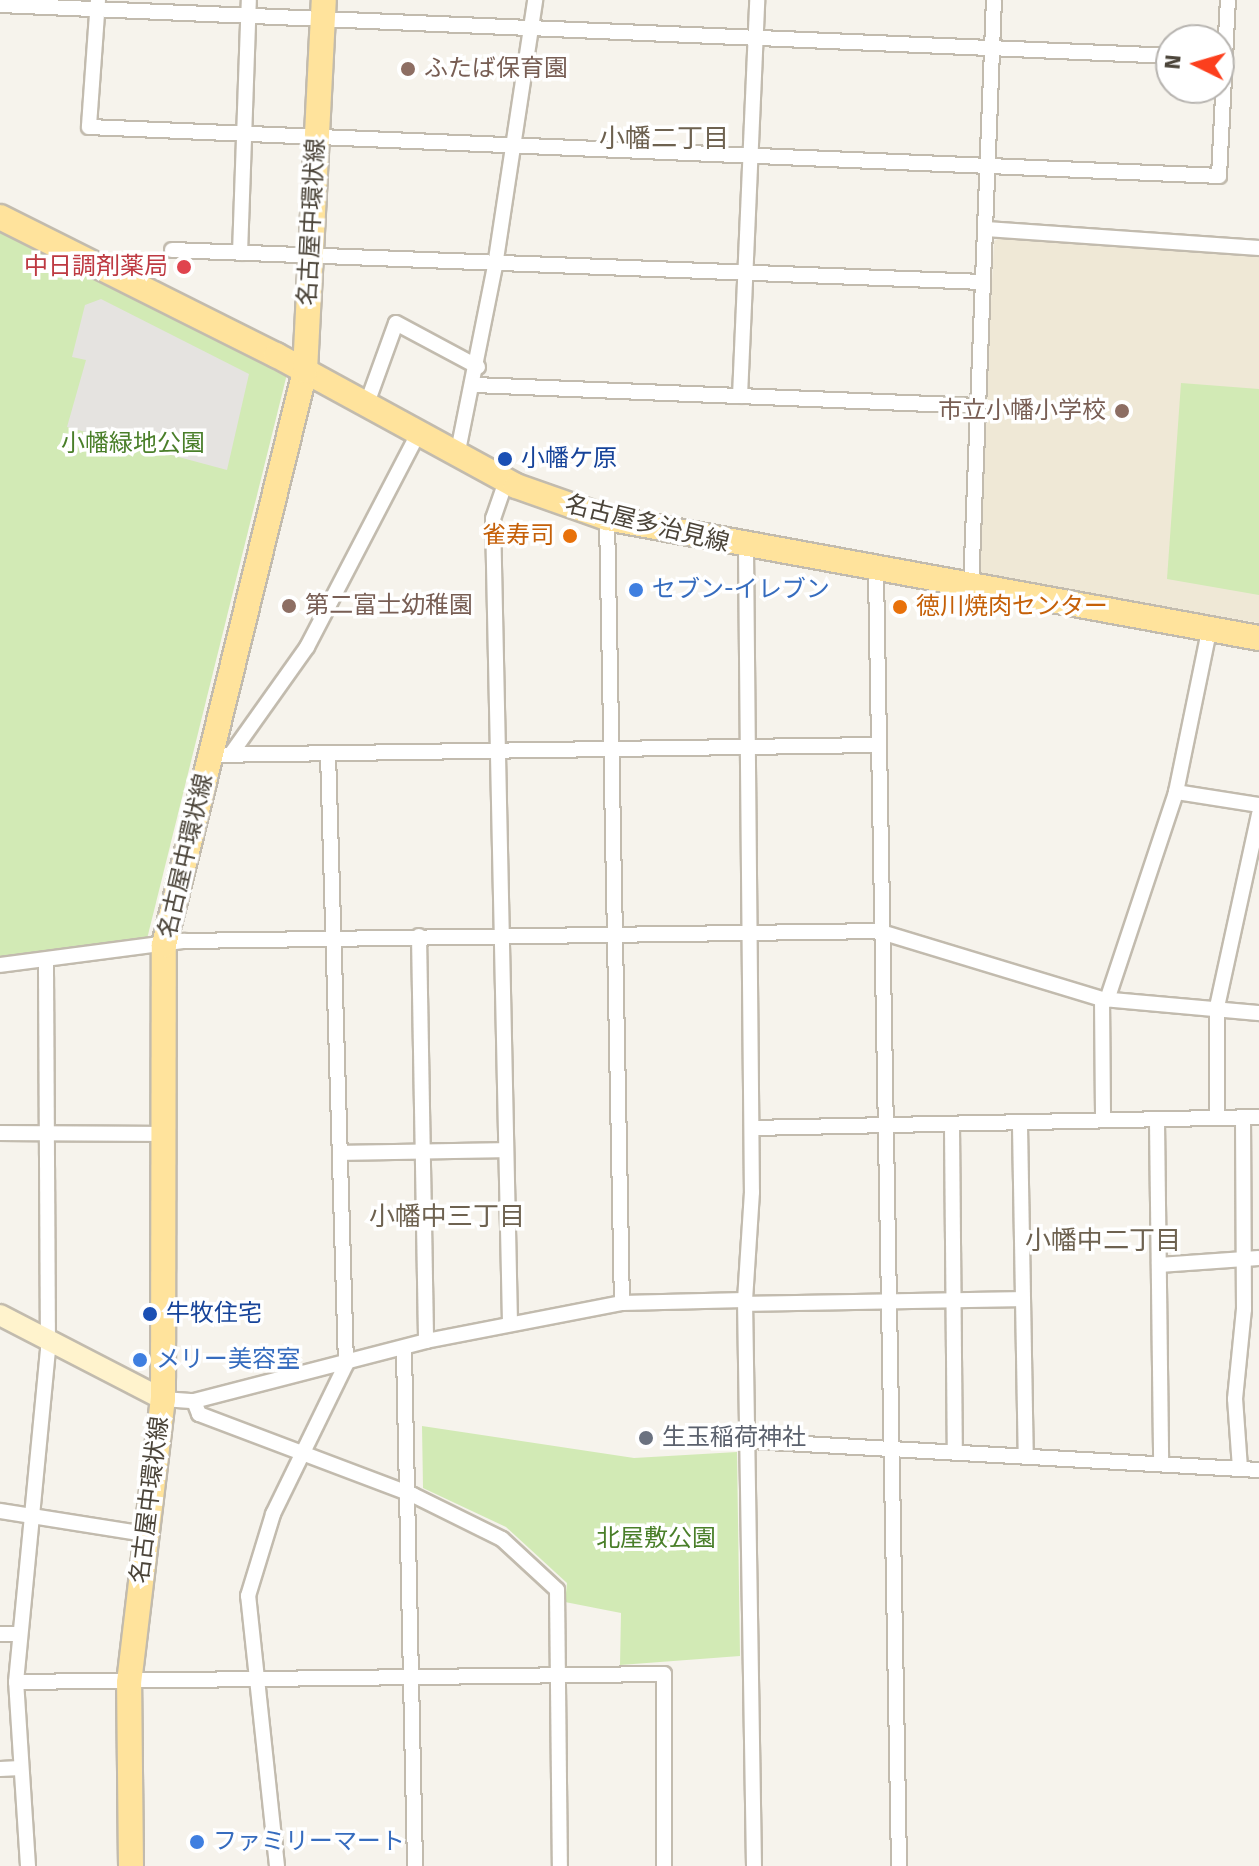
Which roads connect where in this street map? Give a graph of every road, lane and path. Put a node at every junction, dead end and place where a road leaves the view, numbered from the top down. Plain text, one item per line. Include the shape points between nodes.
1 (535, 0) edge
2 (757, 0) edge
3 (994, 0) edge
4 (1228, 0) edge
5 (98, 4) edge
6 (0, 5) edge
7 (249, 7) edge
8 (324, 9) edge
9 (1226, 24) edge
10 (532, 27) junction
11 (756, 37) junction
12 (992, 49) junction
13 (1155, 55) edge
14 (1221, 104) edge
15 (244, 133) junction
16 (316, 136) junction
17 (513, 142) junction
18 (748, 158) junction
19 (988, 165) junction
20 (0, 217) edge
21 (986, 229) junction
22 (1259, 248) edge
23 (172, 250) dead end
24 (240, 253) junction
25 (311, 256) junction
26 (495, 266) junction
27 (744, 277) junction
28 (983, 282) junction
29 (478, 367) junction
30 (305, 371) junction
31 (475, 385) junction
32 (740, 396) junction
33 (366, 406) junction
34 (978, 406) junction
35 (417, 436) junction
36 (457, 456) junction
37 (506, 481) junction
38 (607, 518) junction
39 (746, 549) junction
40 (876, 573) junction
41 (971, 587) junction
42 (1210, 626) junction
43 (1259, 638) edge
44 (878, 745) junction
45 (748, 747) junction
46 (611, 749) junction
47 (496, 751) junction
48 (328, 753) junction
49 (221, 754) junction
50 (1176, 792) junction
51 (1259, 805) edge
52 (1259, 814) edge
53 (747, 930) junction
54 (878, 931) junction
55 (614, 932) junction
56 (500, 934) junction
57 (419, 936) junction
58 (338, 938) junction
59 (164, 945) junction
60 (46, 960) junction
61 (0, 965) edge
62 (1105, 1000) junction
63 (1217, 1007) junction
64 (1259, 1013) edge
65 (1217, 1116) junction
66 (1259, 1117) edge
67 (1103, 1119) junction
68 (1243, 1119) junction
69 (1157, 1122) junction
70 (1020, 1126) junction
71 (881, 1127) junction
72 (952, 1127) junction
73 (752, 1128) junction
74 (0, 1133) edge
75 (46, 1134) junction
76 (164, 1134) junction
77 (506, 1150) junction
78 (424, 1151) junction
79 (342, 1153) junction
80 (1243, 1258) junction
81 (1259, 1258) edge
82 (1159, 1265) junction
83 (1020, 1299) junction
84 (953, 1301) junction
85 (745, 1302) junction
86 (622, 1303) junction
87 (886, 1304) junction
88 (0, 1315) edge
89 (510, 1324) junction
90 (48, 1339) junction
91 (426, 1341) junction
92 (404, 1352) junction
93 (346, 1364) junction
94 (163, 1399) junction
95 (194, 1401) junction
96 (751, 1441) junction
97 (889, 1449) junction
98 (955, 1452) junction
99 (304, 1454) junction
100 (1026, 1456) junction
101 (1161, 1462) junction
102 (1240, 1468) junction
103 (1259, 1470) edge
104 (413, 1495) junction
105 (0, 1511) edge
106 (29, 1516) junction
107 (146, 1534) junction
108 (0, 1634) edge
109 (20, 1634) junction
110 (554, 1677) junction
111 (411, 1679) junction
112 (256, 1681) junction
113 (16, 1682) junction
114 (129, 1683) junction
115 (21, 1768) junction
116 (0, 1769) edge
117 (28, 1866) edge
118 (131, 1866) edge
119 (277, 1866) edge
120 (415, 1866) edge
121 (560, 1866) edge
122 (664, 1866) edge
123 (754, 1866) edge
124 (899, 1866) edge

1 - 10 street
2 - 11 street
3 - 12 street
4 - 9 street
5 - 6 street
5 - 7 street
5 - 15 street via 89,127
7 - 8 street
7 - 15 street
8 - 10 street
8 - 16 main road, 名古屋中環状線
10 - 11 street
10 - 17 street
11 - 12 street
11 - 18 street
12 - 13 street
12 - 19 street
14 - 19 street via 1219,176
15 - 16 street
15 - 24 street
16 - 17 street
16 - 25 main road, 名古屋中環状線
17 - 18 street
17 - 26 street
18 - 19 street
18 - 27 street
19 - 21 street
20 - 30 main road, 名古屋多治見線
21 - 22 street
21 - 28 street
23 - 24 street
24 - 25 street
25 - 26 street
25 - 30 main road, 名古屋中環状線
26 - 27 street
26 - 29 street
27 - 28 street
27 - 32 street
28 - 34 street
29 - 31 street
29 - 33 street via 396,323
30 - 33 main road, 名古屋多治見線
30 - 49 main road, 名古屋中環状線
31 - 32 street
31 - 36 street
32 - 34 street
33 - 35 main road, 名古屋多治見線
34 - 41 street
35 - 36 main road, 名古屋多治見線
35 - 49 street via 307,647
36 - 37 main road, 名古屋多治見線
37 - 38 main road, 名古屋多治見線
37 - 47 street via 493,518
38 - 39 main road, 名古屋多治見線
38 - 46 street
39 - 40 main road, 名古屋多治見線
39 - 45 street
40 - 41 main road, 名古屋多治見線
40 - 44 street
41 - 42 main road, 名古屋多治見線
42 - 43 main road, 名古屋多治見線
42 - 50 street
44 - 45 street
44 - 54 street
45 - 46 street
45 - 53 street
46 - 47 street
46 - 55 street
47 - 48 street
47 - 56 street
48 - 49 street
48 - 58 street
49 - 59 main road, 名古屋中環状線
50 - 51 street
50 - 62 street
52 - 63 street
53 - 54 street
53 - 55 street
53 - 73 street
54 - 62 street
54 - 71 street
55 - 56 street
55 - 86 street
56 - 57 street
56 - 77 street
57 - 58 street
57 - 78 street
58 - 59 street
58 - 79 street
59 - 60 street
59 - 76 main road, 名古屋中環状線
60 - 61 street
60 - 75 street
62 - 63 street
62 - 67 street
63 - 64 street
63 - 65 street
65 - 68 street
65 - 69 street
66 - 68 street
67 - 69 street
67 - 70 street
68 - 80 street
69 - 82 street
70 - 72 street
70 - 83 street
71 - 72 street
71 - 73 street
71 - 87 street
72 - 84 street
73 - 85 street
74 - 75 street
75 - 76 street
75 - 90 street
76 - 94 main road, 名古屋中環状線
77 - 78 street
77 - 89 street
78 - 79 street
78 - 91 street
79 - 93 street
80 - 81 street
80 - 82 street
80 - 102 street via 1235,1399
82 - 101 street
83 - 84 street
83 - 100 street
84 - 87 street
84 - 98 street
85 - 86 street
85 - 87 street
85 - 96 street
86 - 89 street
87 - 97 street
88 - 90 street
89 - 91 street
90 - 94 street
90 - 106 street
91 - 92 street
92 - 93 street
92 - 104 street
93 - 95 street
93 - 99 street
94 - 95 street
94 - 107 main road, 名古屋中環状線
95 - 99 street via 199,1414
96 - 97 street
96 - 123 street
97 - 98 street
97 - 124 street
98 - 100 street
99 - 104 street
99 - 112 street via 257,1554 248,1596
100 - 101 street
101 - 102 street
102 - 103 street
104 - 110 street via 502,1539 557,1590
104 - 111 street
105 - 106 street
106 - 107 street
106 - 109 street
107 - 114 main road, 名古屋中環状線
108 - 109 street
109 - 113 street
110 - 111 street
110 - 121 street
110 - 122 street via 664,1674
111 - 112 street
111 - 120 street
112 - 114 street
112 - 119 street
113 - 114 street
113 - 115 street
114 - 118 main road, 名古屋中環状線
115 - 116 street
115 - 117 street

